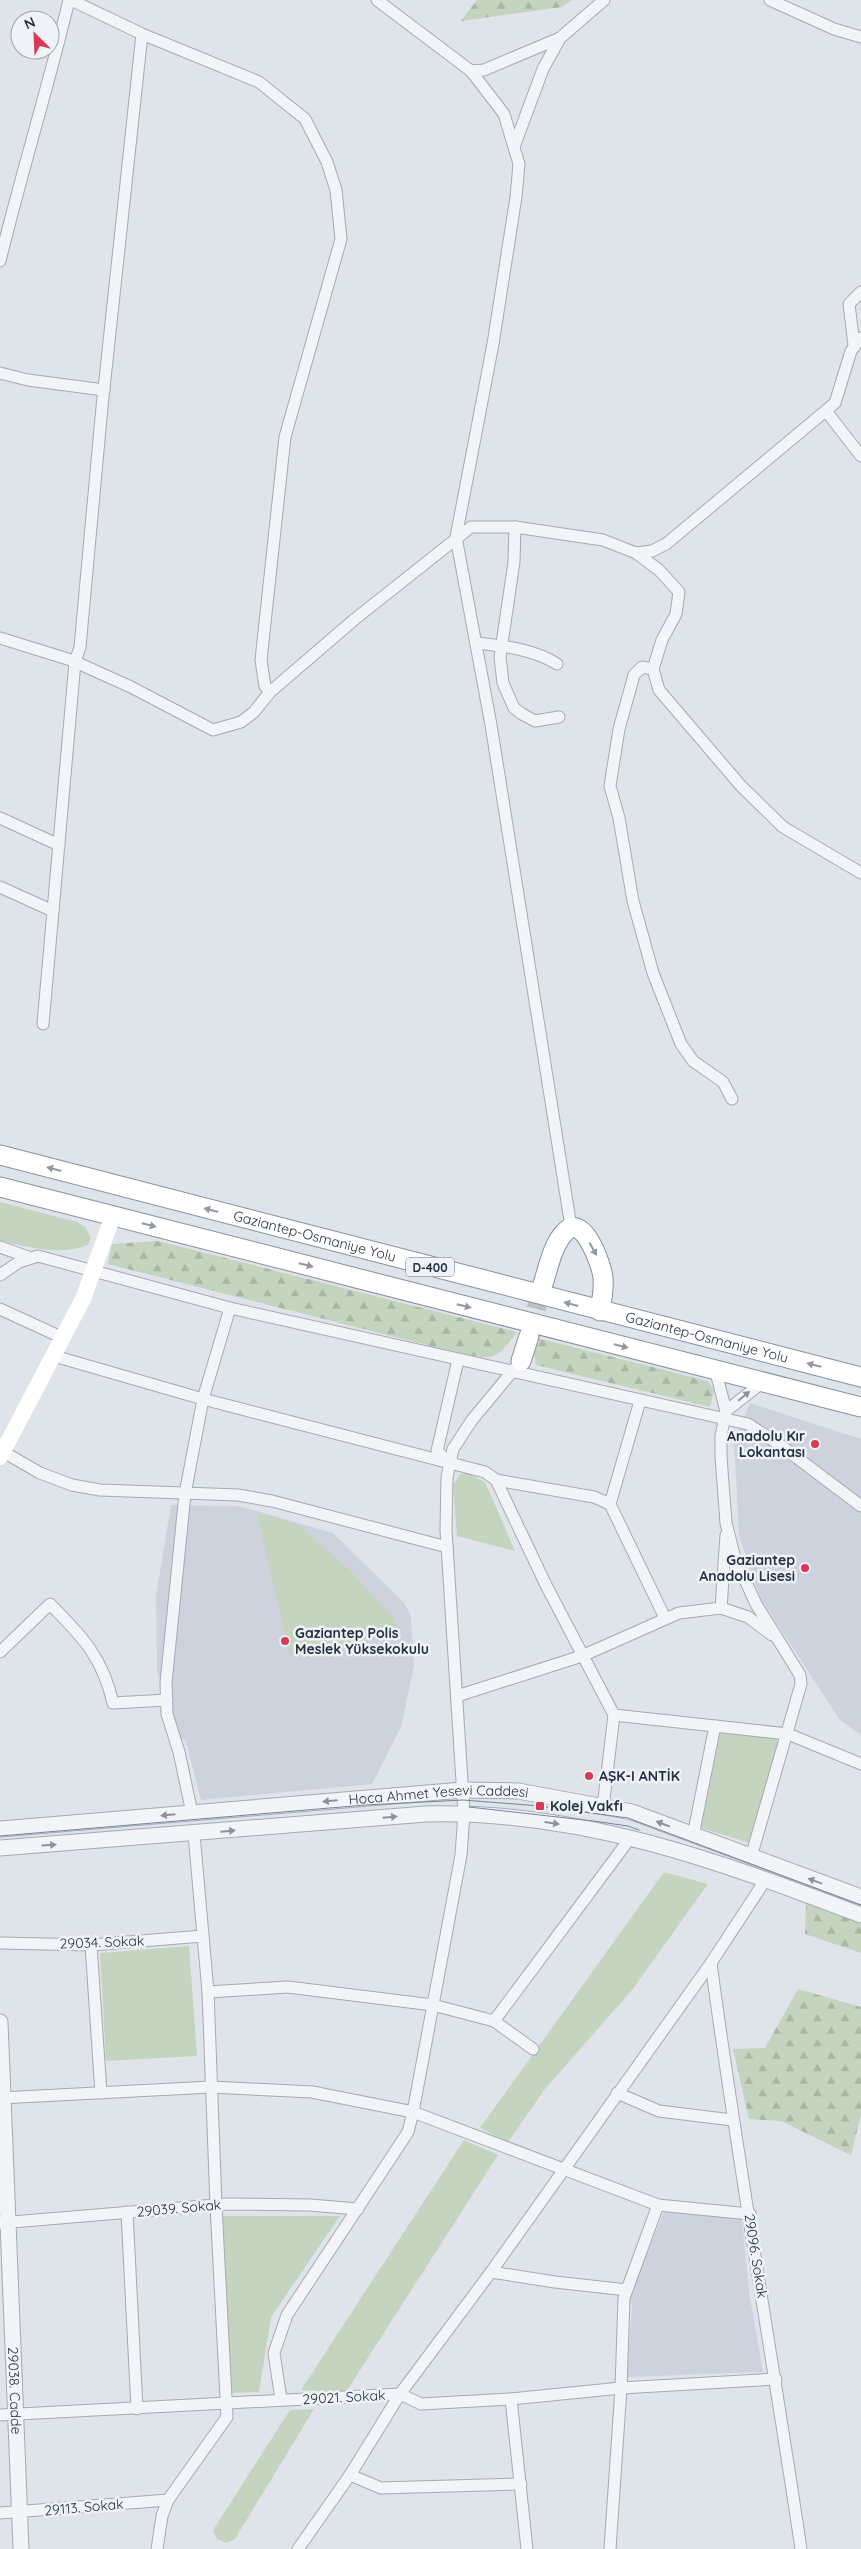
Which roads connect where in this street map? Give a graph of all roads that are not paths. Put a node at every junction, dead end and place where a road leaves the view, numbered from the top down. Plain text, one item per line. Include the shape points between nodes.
1 (70, 0) edge
2 (377, 0) edge
3 (604, 0) edge
4 (770, 0) edge
5 (142, 34) junction
6 (861, 37) edge
7 (560, 38) junction
8 (471, 70) junction
9 (514, 147) junction
10 (0, 261) edge
11 (861, 292) edge
12 (857, 341) edge
13 (0, 373) edge
14 (104, 390) junction
15 (826, 411) junction
16 (861, 456) edge
17 (515, 527) junction
18 (456, 537) junction
19 (636, 553) junction
20 (0, 638) edge
21 (476, 643) junction
22 (501, 646) junction
23 (76, 662) junction
24 (557, 664) dead end
25 (653, 669) junction
26 (270, 692) junction
27 (559, 717) dead end
28 (0, 818) edge
29 (59, 845) junction
30 (861, 874) edge
31 (0, 887) edge
32 (53, 911) junction
33 (43, 1024) dead end
34 (732, 1100) dead end
35 (0, 1155) edge
36 (0, 1187) edge
37 (113, 1216) junction
38 (571, 1227) junction
39 (0, 1247) edge
40 (28, 1258) junction
41 (94, 1271) junction
42 (0, 1275) edge
43 (542, 1287) tunnel mouth
44 (0, 1308) edge
45 (230, 1308) junction
46 (600, 1311) junction
47 (529, 1336) tunnel mouth
48 (63, 1338) junction
49 (54, 1356) junction
50 (458, 1360) junction
51 (516, 1366) junction
52 (714, 1370) junction
53 (861, 1377) edge
54 (763, 1382) junction
55 (203, 1399) junction
56 (640, 1401) junction
57 (861, 1407) edge
58 (725, 1415) junction
59 (1, 1453) edge
60 (450, 1464) junction
61 (496, 1480) junction
62 (185, 1494) junction
63 (610, 1504) junction
64 (861, 1506) edge
65 (726, 1523) junction
66 (447, 1547) junction
67 (722, 1608) junction
68 (665, 1618) junction
69 (777, 1638) junction
70 (0, 1652) edge
71 (582, 1656) junction
72 (456, 1696) junction
73 (167, 1700) junction
74 (614, 1715) junction
75 (715, 1726) junction
76 (788, 1734) junction
77 (861, 1764) edge
78 (463, 1790) junction
79 (603, 1807) junction
80 (192, 1813) junction
81 (464, 1813) junction
82 (0, 1828) edge
83 (194, 1834) junction
84 (693, 1836) junction
85 (631, 1837) junction
86 (0, 1848) edge
87 (751, 1857) junction
88 (766, 1879) junction
89 (861, 1897) edge
90 (861, 1915) edge
91 (203, 1936) junction
92 (0, 1943) edge
93 (91, 1944) junction
94 (711, 1963) junction
95 (208, 1992) junction
96 (433, 2005) junction
97 (0, 2022) edge
98 (494, 2022) junction
99 (533, 2049) dead end
100 (211, 2087) junction
101 (101, 2093) junction
102 (617, 2093) junction
103 (2, 2098) edge
104 (413, 2112) junction
105 (732, 2120) junction
106 (562, 2170) junction
107 (216, 2205) junction
108 (658, 2205) junction
109 (358, 2209) junction
110 (127, 2212) junction
111 (750, 2214) junction
112 (4, 2223) edge
113 (491, 2272) junction
114 (627, 2290) junction
115 (776, 2379) junction
116 (621, 2388) junction
117 (400, 2394) junction
118 (281, 2399) junction
119 (511, 2399) junction
120 (226, 2403) junction
121 (137, 2409) junction
122 (16, 2414) junction
123 (0, 2415) edge
124 (350, 2475) junction
125 (521, 2484) junction
126 (168, 2500) junction
127 (20, 2513) junction
128 (0, 2514) edge
129 (22, 2549) edge
130 (157, 2549) edge
131 (298, 2549) edge
132 (527, 2549) edge
133 (610, 2549) edge
134 (801, 2549) edge

1 - 5 street
1 - 10 street
2 - 8 street
3 - 7 street
4 - 6 street via 834,29
5 - 14 street
5 - 26 street via 259,82 306,118 336,190 341,239 285,437 261,660 264,686
7 - 8 street via 484,70
7 - 9 street via 543,69
8 - 9 street via 504,114
9 - 18 street via 519,164 516,197 493,344
11 - 12 street via 849,304
12 - 15 street via 835,403
13 - 14 street
14 - 23 street
15 - 16 street
15 - 19 street via 666,544 652,551
17 - 18 street via 471,527
17 - 19 street via 603,540
17 - 22 street via 514,562
18 - 21 street
18 - 26 street
19 - 25 street via 659,570 679,592 676,614 662,640
20 - 23 street
21 - 22 street
21 - 38 street
22 - 24 street via 545,656
22 - 27 street via 503,682 514,708 535,721
23 - 26 street via 213,730 241,722
23 - 29 street
25 - 30 street via 659,690 741,786 783,827
25 - 34 street via 642,667 634,676 619,729 610,786 619,818 633,901 653,973 681,1044 693,1060 723,1082
28 - 29 street
29 - 32 street
31 - 32 street
32 - 33 street
46 -> 35 highway, Gaziantep-Osmaniye Yolu / D-400
36 - 37 highway, Gaziantep-Osmaniye Yolu / D-400
37 - 41 main road
37 -> 52 highway, Gaziantep-Osmaniye Yolu / D-400
38 - 43 highway via 559,1240
38 -> 46 highway via 583,1232 601,1266
39 - 40 street
40 - 41 street via 38,1256
40 - 42 street
41 - 45 street
41 - 48 main road
44 - 48 street
45 - 50 street
45 - 55 street
53 -> 46 highway, Gaziantep-Osmaniye Yolu / D-400
47 - 51 highway
48 - 49 main road
49 - 55 street
49 - 59 main road
50 - 51 street
50 - 60 street via 437,1451
51 - 56 street
51 - 60 street via 453,1448
52 - 54 highway, Gaziantep-Osmaniye Yolu / D-400
52 - 58 street
54 - 57 highway, Gaziantep-Osmaniye Yolu / D-400
58 -> 54 street
55 - 60 street
55 - 62 street
56 - 58 street
56 - 63 street
58 - 64 street via 748,1424 780,1444
58 - 65 street via 721,1457
59 - 62 street via 72,1485 100,1490
60 - 61 street via 485,1472
60 - 66 street via 447,1477
61 - 63 street via 594,1497
61 - 71 street
62 - 66 street via 238,1495 272,1500
62 - 73 street
63 - 68 street
65 - 67 street
65 - 69 street via 735,1558 756,1604
66 - 72 street
67 - 68 street via 679,1613
67 - 69 street via 748,1617
68 - 71 street
69 - 76 street via 800,1675 802,1684
70 - 73 street via 50,1604 98,1659 113,1703
71 - 72 street
71 - 74 street
72 - 78 street
73 - 80 street via 167,1714
74 - 75 street
74 - 79 street
75 - 76 street
75 - 84 street
76 - 77 street
76 - 87 street
78 - 79 street, Hoca Ahmet Yesevi Caddesi via 518,1790
78 -> 80 street, Hoca Ahmet Yesevi Caddesi
78 - 81 street
84 -> 79 street, Hoca Ahmet Yesevi Caddesi via 632,1812
80 -> 82 street, Hoca Ahmet Yesevi Caddesi
83 -> 81 street, Hoca Ahmet Yesevi Caddesi
81 -> 85 street, Hoca Ahmet Yesevi Caddesi via 586,1828
81 - 96 street via 461,1855
86 -> 83 street, Hoca Ahmet Yesevi Caddesi
83 - 91 street
84 - 87 street, Hoca Ahmet Yesevi Caddesi
85 - 88 street, Hoca Ahmet Yesevi Caddesi
85 - 98 street
89 -> 87 street, Hoca Ahmet Yesevi Caddesi
88 - 90 street, Hoca Ahmet Yesevi Caddesi
88 - 94 street
91 - 93 street, 29034. Sokak
91 - 95 street
92 - 93 street, 29034. Sokak
93 - 101 street
94 - 102 street
94 - 105 street, 29096. Sokak
95 - 96 street via 288,1987
95 - 100 street
96 - 98 street
96 - 104 street
97 - 103 street, 29038. Cadde
98 - 99 street
100 - 101 street
100 - 104 street via 312,2092
100 - 107 street
101 - 103 street
102 - 105 street via 659,2111
102 - 106 street
103 - 112 street, 29038. Cadde
104 - 106 street
104 - 109 street via 408,2132
105 - 111 street, 29096. Sokak
106 - 108 street
106 - 113 street
107 - 109 street, 29039. Sokak via 310,2205
107 - 110 street, 29039. Sokak
107 - 120 street
108 - 111 street
108 - 114 street
109 - 118 street via 287,2315 274,2353
110 - 112 street, 29039. Sokak
110 - 121 street
111 - 115 street, 29096. Sokak
112 - 122 street, 29038. Cadde
113 - 114 street
113 - 117 street
114 - 116 street via 624,2298
115 - 116 street, 29021. Sokak
115 - 134 street, 29096. Sokak
116 - 119 street, 29021. Sokak
116 - 133 street
117 - 118 street, 29021. Sokak
117 - 119 street, 29021. Sokak via 421,2404
117 - 124 street
118 - 120 street, 29021. Sokak
119 - 125 street
120 - 121 street, 29021. Sokak
120 - 126 street via 228,2417
121 - 122 street, 29021. Sokak
122 - 123 street, 29021. Sokak
122 - 127 street, 29038. Cadde
124 - 125 street via 381,2488
124 - 131 street
125 - 132 street
126 - 127 street, 29113. Sokak
126 - 130 street
127 - 128 street, 29113. Sokak
127 - 129 street, 29038. Cadde

